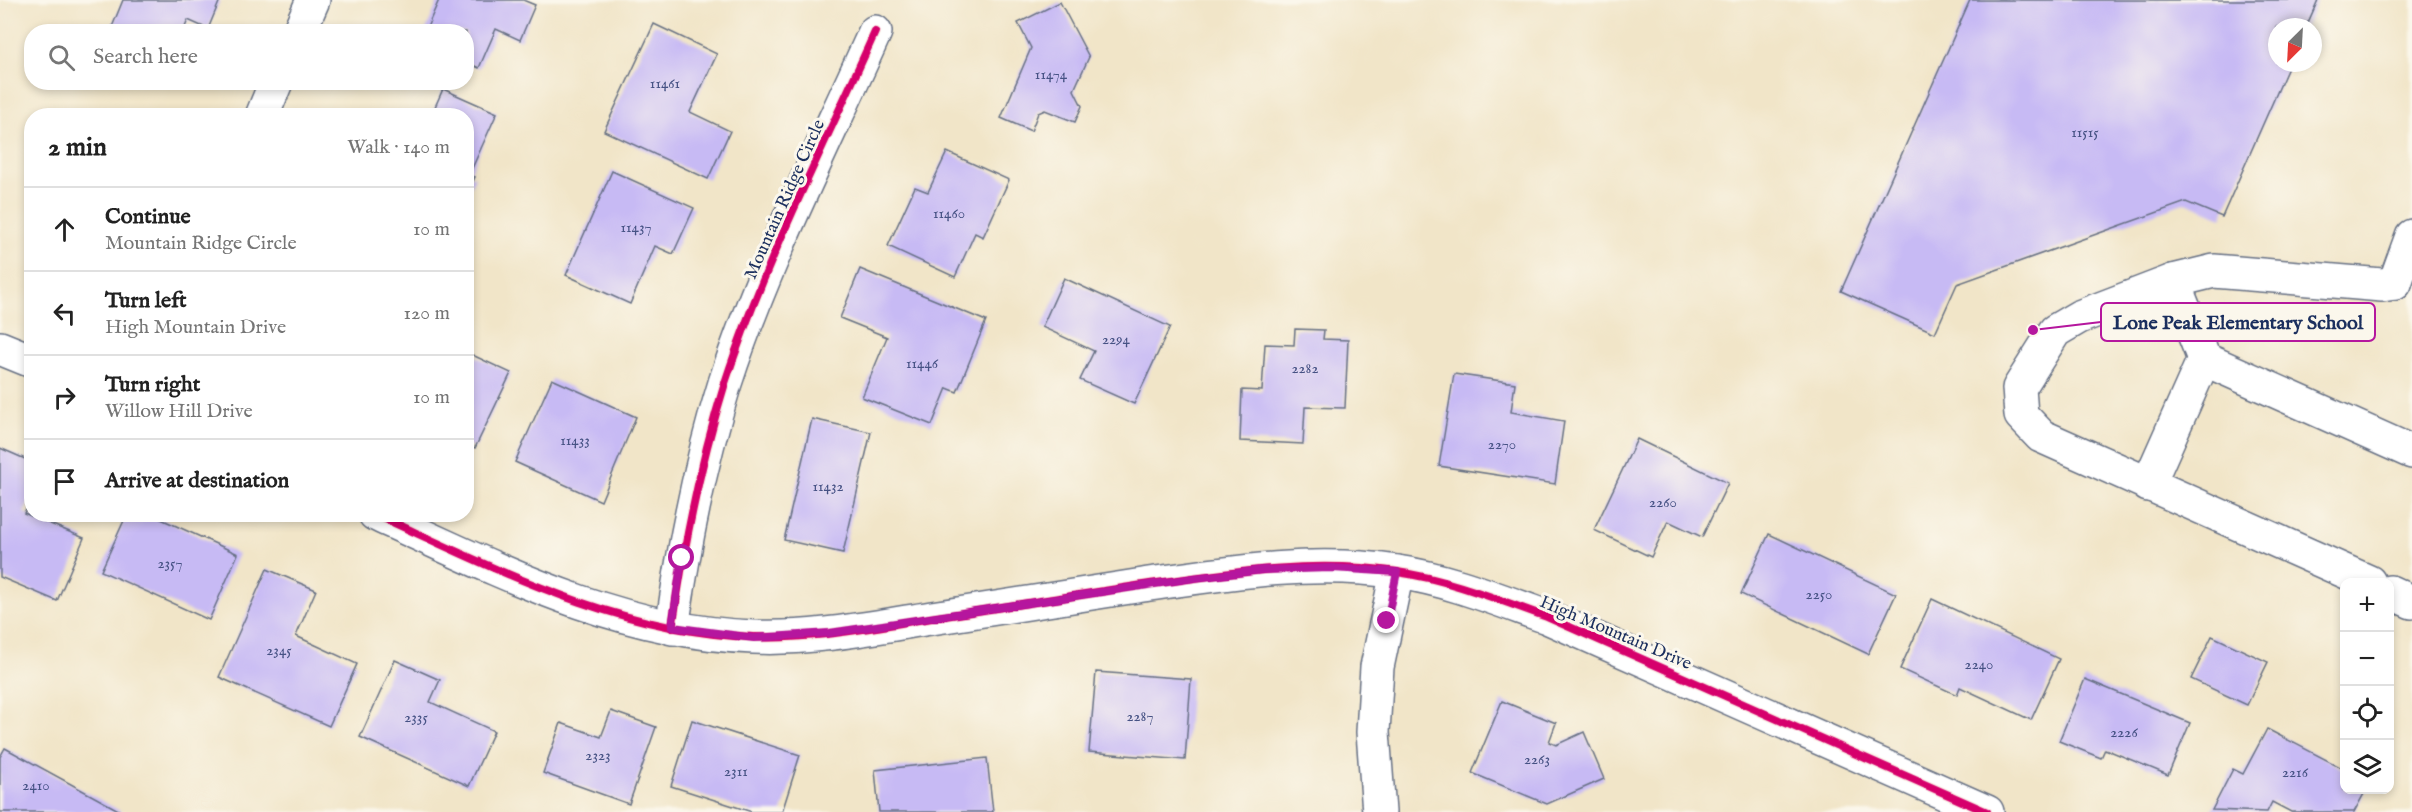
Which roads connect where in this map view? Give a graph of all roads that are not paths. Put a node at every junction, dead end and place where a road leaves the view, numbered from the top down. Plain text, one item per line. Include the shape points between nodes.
1 (313, 0) edge
2 (302, 24) edge
3 (875, 32) dead end
4 (273, 90) edge
5 (265, 108) edge
6 (2412, 236) edge
7 (2174, 281) junction
8 (2403, 290) edge
9 (0, 348) edge
10 (24, 358) edge
11 (2204, 359) junction
12 (2412, 452) edge
13 (2148, 485) junction
14 (393, 522) edge
15 (1397, 572) junction
16 (2360, 578) edge
17 (2394, 594) edge
18 (2412, 602) edge
19 (672, 627) junction
20 (1379, 812) edge
21 (1987, 812) edge

1 - 2 street
3 - 19 street, Mountain Ridge Circle via 758,294 726,382 700,470
4 - 5 street
6 - 8 street
7 - 8 street via 2214,272
7 - 11 street
7 - 13 street via 2079,316 2055,331 2019,388 2021,415 2042,436
9 - 10 street
11 - 12 street
11 - 13 street
13 - 16 street
14 - 19 street, High Mountain Drive via 536,587 605,611
15 - 19 street, High Mountain Drive via 1332,568 1263,570 830,633 754,638
15 - 20 street via 1377,667 1373,732
15 - 21 street, High Mountain Drive via 1473,591 1547,617
17 - 18 street

